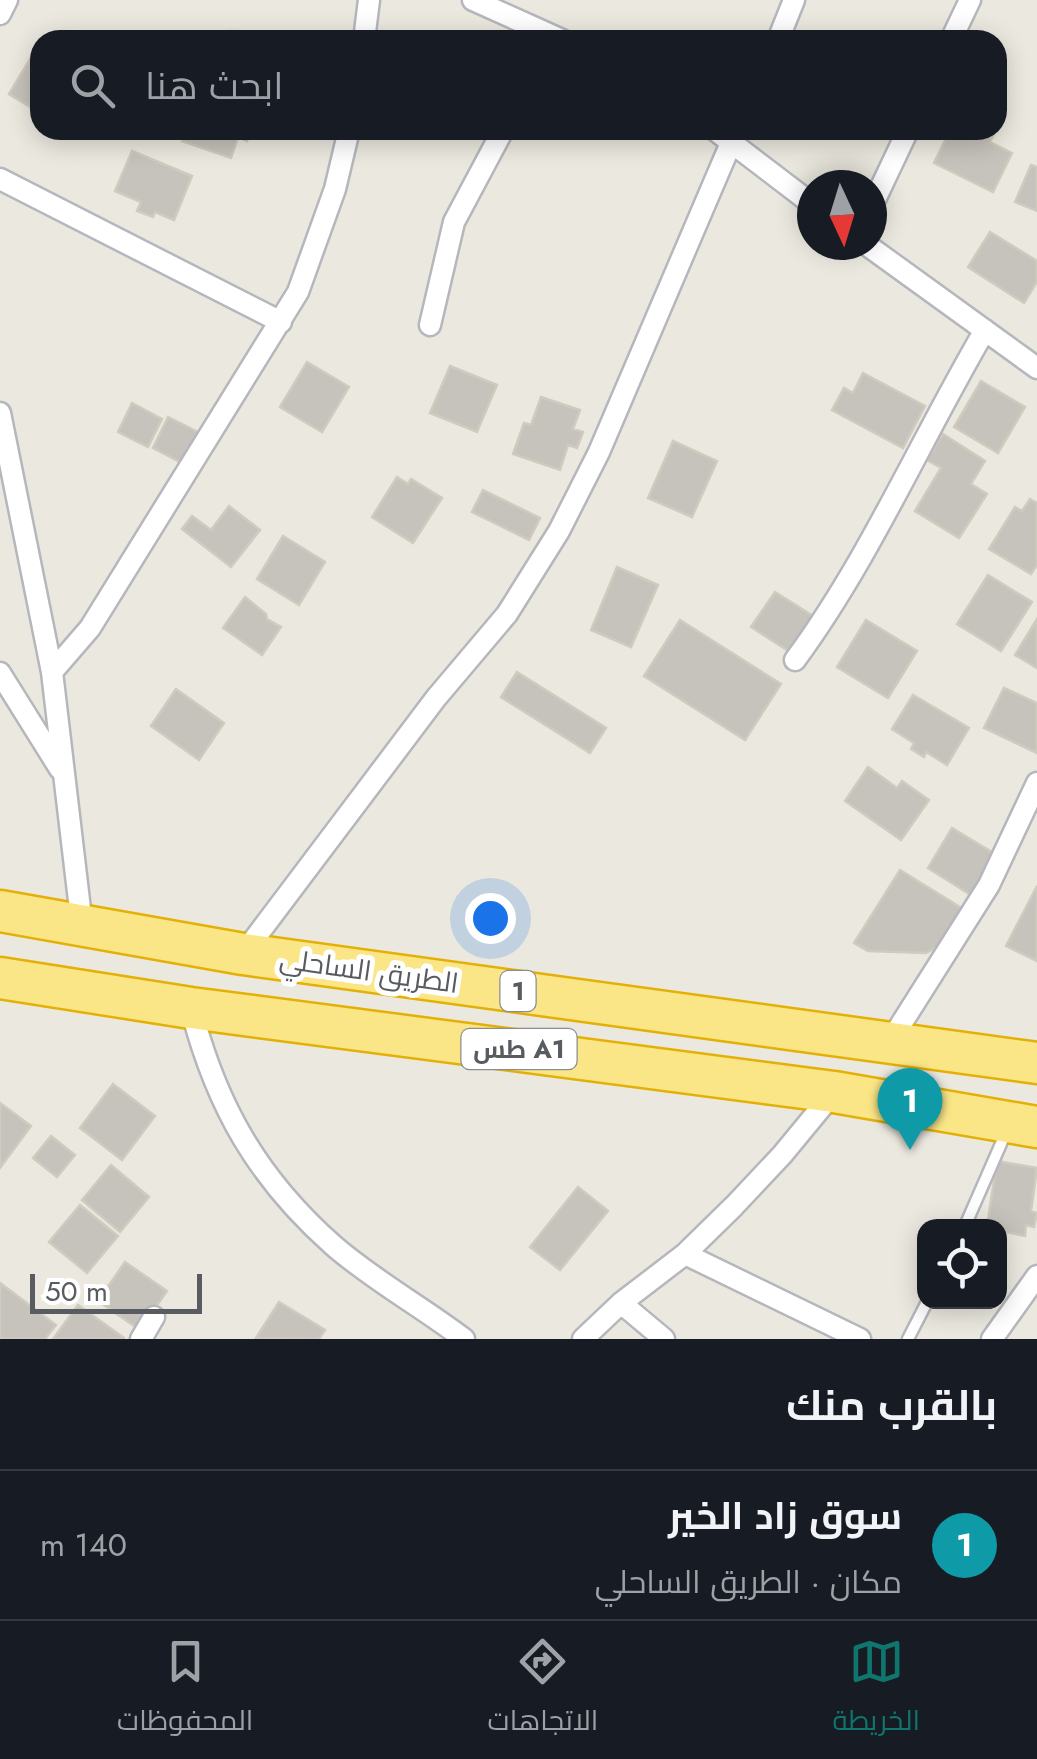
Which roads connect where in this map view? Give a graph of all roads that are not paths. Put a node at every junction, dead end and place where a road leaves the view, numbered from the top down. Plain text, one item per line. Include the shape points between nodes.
1 (8, 0) edge
2 (369, 0) edge
3 (473, 0) edge
4 (794, 0) edge
5 (970, 0) edge
6 (0, 14) edge
7 (365, 30) edge
8 (537, 30) edge
9 (782, 30) edge
10 (956, 30) edge
11 (347, 140) edge
12 (498, 140) edge
13 (721, 140) edge
14 (731, 140) edge
15 (903, 140) edge
16 (887, 174) edge
17 (0, 179) edge
18 (797, 192) edge
19 (887, 259) edge
20 (281, 322) junction
21 (430, 325) dead end
22 (985, 330) junction
23 (1037, 368) edge
24 (0, 414) edge
25 (796, 660) dead end
26 (52, 672) junction
27 (0, 674) edge
28 (63, 774) junction
29 (1037, 783) edge
30 (0, 911) edge
31 (82, 926) junction
32 (243, 954) junction
33 (0, 978) edge
34 (191, 1008) junction
35 (891, 1040) junction
36 (1037, 1063) edge
37 (834, 1092) junction
38 (1023, 1125) edge
39 (969, 1219) edge
40 (685, 1254) junction
41 (1036, 1280) edge
42 (621, 1302) junction
43 (923, 1309) edge
44 (154, 1317) dead end
45 (141, 1339) edge
46 (464, 1339) edge
47 (583, 1339) edge
48 (664, 1339) edge
49 (860, 1339) edge
50 (908, 1339) edge
51 (992, 1339) edge

1 - 6 street
2 - 7 street
3 - 8 street
4 - 9 street
5 - 10 street
11 - 20 street via 314,252
12 - 21 street via 454,222
13 - 32 street via 600,452 559,531 507,614
14 - 18 street
15 - 16 street
17 - 20 street
19 - 22 street
20 - 26 street via 90,628
22 - 23 street
22 - 25 street via 854,569
24 - 26 street
26 - 28 street
27 - 28 street
28 - 31 street
29 - 35 street via 989,885
30 - 31 highway, الطريق الساحلي / 1
31 - 32 highway, الطريق الساحلي / 1
32 - 35 highway, الطريق الساحلي / 1
33 - 34 highway, الطريق الساحلي / طس A1
34 - 37 highway, الطريق الساحلي / طس A1
34 - 46 street via 229,1115 284,1196 336,1247
35 - 36 highway, الطريق الساحلي / 1
37 - 38 highway, الطريق الساحلي / طس A1
37 - 40 street
38 - 39 lane
40 - 42 street
40 - 49 street
41 - 51 street
42 - 47 street
42 - 48 street
43 - 50 lane
44 - 45 street

